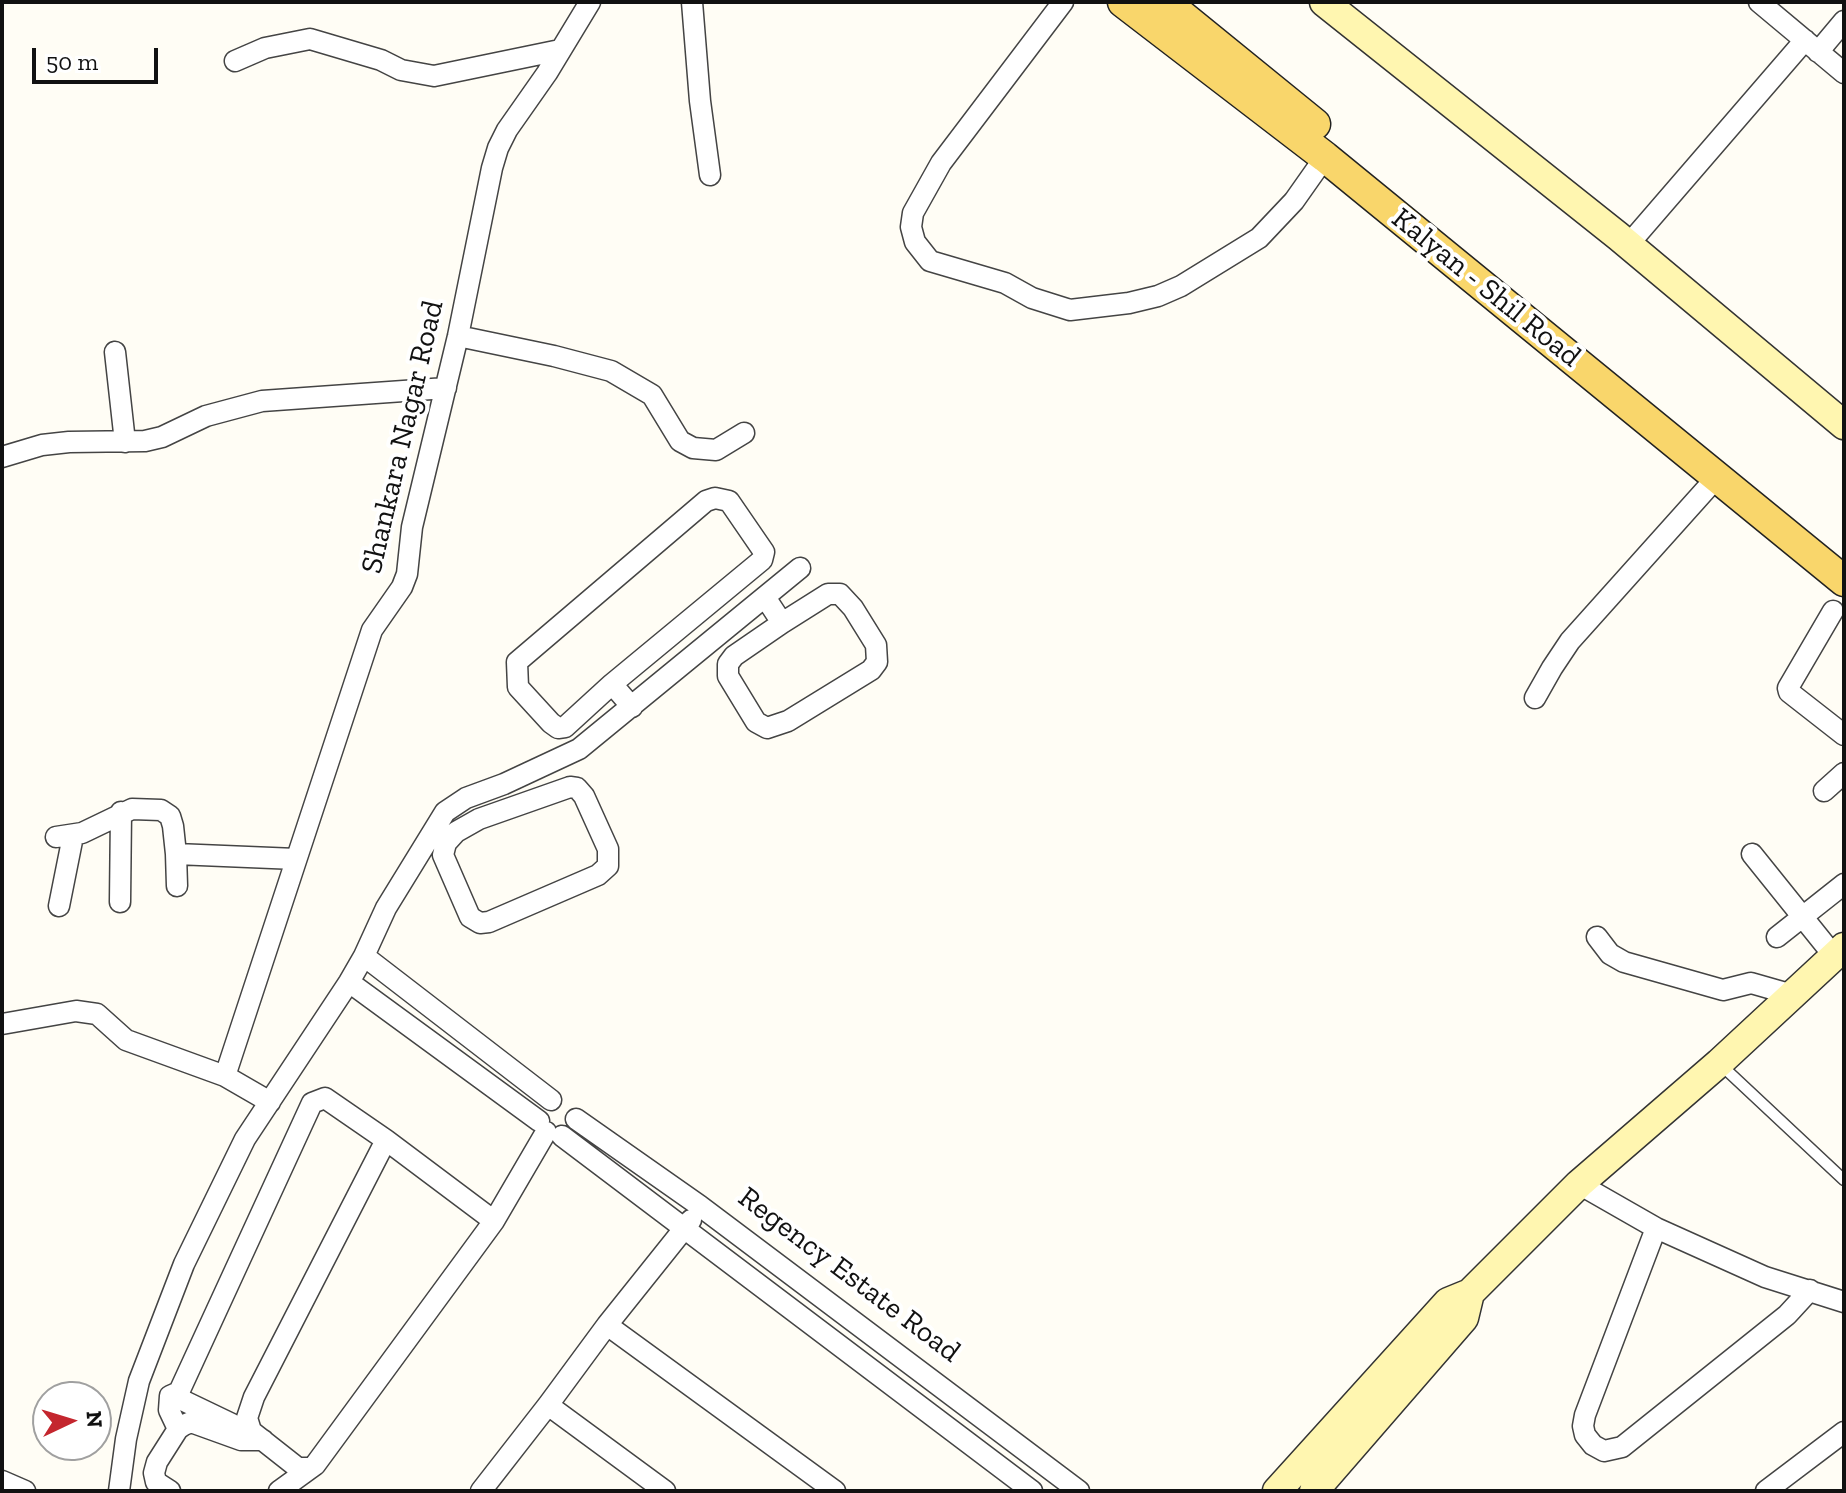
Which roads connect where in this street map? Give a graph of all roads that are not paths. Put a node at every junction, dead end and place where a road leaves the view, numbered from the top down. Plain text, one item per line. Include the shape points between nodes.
1 (590, 2) edge
2 (692, 2) edge
3 (1063, 2) edge
4 (1123, 2) edge
5 (1165, 2) edge
6 (1324, 2) edge
7 (1759, 2) edge
8 (1844, 21) edge
9 (1812, 46) junction
10 (560, 50) junction
11 (235, 61) dead end
12 (1844, 73) edge
13 (1325, 157) junction
14 (710, 175) dead end
15 (1628, 245) junction
16 (458, 336) junction
17 (115, 352) dead end
18 (446, 388) junction
19 (1844, 425) edge
20 (744, 433) dead end
21 (125, 442) junction
22 (2, 457) edge
23 (1717, 477) junction
24 (800, 568) dead end
25 (1843, 571) edge
26 (765, 597) junction
27 (1833, 611) dead end
28 (782, 623) junction
29 (612, 684) junction
30 (1535, 698) dead end
31 (632, 707) junction
32 (1844, 735) edge
33 (1844, 773) edge
34 (504, 784) junction
35 (1824, 791) dead end
36 (513, 807) junction
37 (121, 812) junction
38 (176, 854) junction
39 (1752, 854) dead end
40 (296, 859) junction
41 (1844, 884) edge
42 (177, 886) dead end
43 (120, 902) dead end
44 (59, 906) dead end
45 (1802, 917) junction
46 (1597, 937) dead end
47 (1777, 937) dead end
48 (1839, 952) edge
49 (364, 956) junction
50 (349, 982) junction
51 (1793, 995) junction
52 (2, 1024) edge
53 (1719, 1063) junction
54 (225, 1076) junction
55 (551, 1100) junction
56 (270, 1102) junction
57 (576, 1119) junction
58 (549, 1130) junction
59 (386, 1140) junction
60 (1844, 1180) edge
61 (1579, 1184) junction
62 (700, 1206) junction
63 (494, 1221) junction
64 (1656, 1228) junction
65 (684, 1230) junction
66 (1810, 1290) junction
67 (1844, 1302) edge
68 (607, 1325) junction
69 (949, 1391) junction
70 (179, 1392) junction
71 (548, 1405) junction
72 (931, 1414) junction
73 (247, 1418) junction
74 (178, 1429) junction
75 (1844, 1432) edge
76 (263, 1440) junction
77 (307, 1468) junction
78 (1316, 1474) edge
79 (2, 1481) edge
80 (25, 1491) edge
81 (119, 1491) edge
82 (170, 1491) edge
83 (279, 1491) edge
84 (481, 1491) edge
85 (665, 1491) edge
86 (835, 1491) edge
87 (1032, 1491) edge
88 (1079, 1491) edge
89 (1277, 1491) edge
90 (1766, 1491) edge

1 - 10 street, Shankara Nagar Road
2 - 14 street
3 - 13 street via 941,163 913,213 915,242 930,261 1005,283 1070,310 1158,296 1259,238
4 - 13 main road, Kalyan - Shil Road
5 - 25 main road, Kalyan - Shil Road
6 - 15 street
7 - 9 street
8 - 9 street
9 - 12 street
9 - 15 street
10 - 11 street via 434,76 310,39 265,48
10 - 16 street, Shankara Nagar Road via 498,148
13 - 23 main road, Kalyan - Shil Road
15 - 19 street
16 - 18 street, Shankara Nagar Road
16 - 20 street via 611,371 652,395 680,441 693,448 716,450
17 - 21 street
18 - 21 street via 262,401 206,416 162,437
18 - 40 street, Shankara Nagar Road via 412,527 407,574 372,630
21 - 22 street via 42,445
23 - 25 main road, Kalyan - Shil Road
23 - 30 street via 1570,641
24 - 26 street
26 - 28 street
26 - 31 street
27 - 32 street via 1788,688
28 - 28 street via 828,594 840,594 876,645 877,662 788,721 767,728 756,722 728,676 728,664
29 - 29 street via 558,728 518,687 517,662 706,501 729,501 764,552 762,560
29 - 31 street
31 - 34 street via 579,749
33 - 35 street
34 - 36 street
34 - 49 street via 445,812 386,908
36 - 36 street via 577,788 608,849 608,866 598,875 480,923 470,917 454,882 443,855 446,843 479,819
37 - 38 street via 167,812
37 - 43 street
37 - 44 street via 64,836
38 - 40 street
38 - 42 street
39 - 45 street
40 - 54 street, Shankara Nagar Road
41 - 45 street
45 - 47 street
45 - 48 street
46 - 51 street via 1624,962 1723,990 1751,983
48 - 51 street
49 - 50 street
49 - 55 street
50 - 56 street
50 - 58 street, Regency Estate Road
51 - 53 street
52 - 54 street via 76,1011 97,1014 126,1040
53 - 60 lane
53 - 61 street
54 - 56 street
55 - 57 street via 569,1103
55 - 58 street via 542,1109
56 - 81 street via 245,1139 184,1264 139,1381
57 - 58 street via 572,1130
57 - 62 street, Regency Estate Road
58 - 63 street
58 - 65 street, Regency Estate Road
59 - 63 street
59 - 70 street via 325,1098 312,1103
59 - 73 street
61 - 64 street
61 - 78 street via 1470,1293 1464,1318
62 - 65 street
62 - 69 street, Regency Estate Road
63 - 77 street via 315,1465
64 - 66 street via 1765,1277
64 - 66 street via 1585,1415 1585,1435 1604,1451 1622,1447 1787,1315
65 - 68 street
65 - 72 street, Regency Estate Road
66 - 67 street
68 - 71 street
68 - 86 street
69 - 72 street
69 - 88 street, Regency Estate Road
70 - 73 street via 182,1400 228,1424
70 - 74 street via 170,1396 169,1410
71 - 84 street
71 - 85 street
72 - 87 street, Regency Estate Road
73 - 76 street via 251,1431
74 - 76 street via 191,1422 241,1440
74 - 82 street via 154,1473 156,1482
75 - 90 street
76 - 77 street via 298,1468
77 - 83 street
78 - 89 street
79 - 80 street

